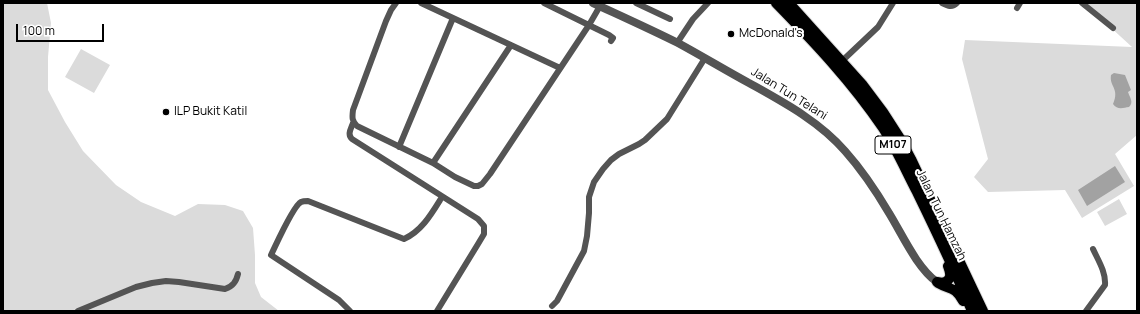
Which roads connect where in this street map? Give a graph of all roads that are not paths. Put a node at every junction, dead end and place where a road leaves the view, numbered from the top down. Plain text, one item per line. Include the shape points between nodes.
1 (396, 3) edge
2 (421, 3) edge
3 (544, 3) edge
4 (636, 3) edge
5 (708, 3) edge
6 (776, 3) edge
7 (788, 3) edge
8 (893, 3) edge
9 (942, 3) edge
10 (957, 3) edge
11 (1082, 3) edge
12 (596, 5) edge
13 (453, 18) junction
14 (670, 19) dead end
15 (589, 25) junction
16 (1113, 28) dead end
17 (611, 41) dead end
18 (677, 43) junction
19 (511, 45) junction
20 (705, 58) junction
21 (842, 61) junction
22 (560, 68) junction
23 (353, 123) junction
24 (399, 147) junction
25 (433, 163) junction
26 (442, 197) junction
27 (933, 225) junction
28 (1093, 250) dead end
29 (238, 274) dead end
30 (937, 282) junction
31 (552, 306) dead end
32 (78, 311) edge
33 (350, 311) edge
34 (436, 311) edge
35 (970, 311) edge
36 (983, 311) edge
37 (1086, 311) edge

1 - 23 street via 386,21 353,110
2 - 13 street
3 - 15 street
4 - 14 street
5 - 18 street via 692,19
6 - 27 main road, Jalan Tun Hamzah / M107 via 858,92 884,129
7 - 21 main road, Jalan Tun Hamzah / M107
8 - 21 street via 878,27
9 - 10 street via 948,6
11 - 16 street
12 - 15 street
12 - 18 street, Jalan Tun Telani
13 - 19 street
13 - 24 street
15 - 17 street via 612,37
15 - 22 street
18 - 20 street, Jalan Tun Telani
19 - 22 street
19 - 25 street
20 - 30 street, Jalan Tun Telani via 790,107 829,134 867,178 921,267
20 - 31 street via 667,119 645,140 611,160 594,182 589,197 584,251
21 - 36 main road, Jalan Tun Hamzah / M107 via 883,112 901,140
22 - 25 street via 482,184 474,186
23 - 24 street
23 - 26 street via 349,133 352,139
24 - 25 street
26 - 33 street via 418,230 404,239 308,201 298,205 271,255 339,300
26 - 34 street via 478,219 485,230
27 - 30 main road via 951,276 947,282
27 - 35 main road, Jalan Tun Hamzah / M107
28 - 37 street via 1106,280
29 - 32 street via 231,287 225,289 172,282 152,283
30 - 35 main road via 960,294

